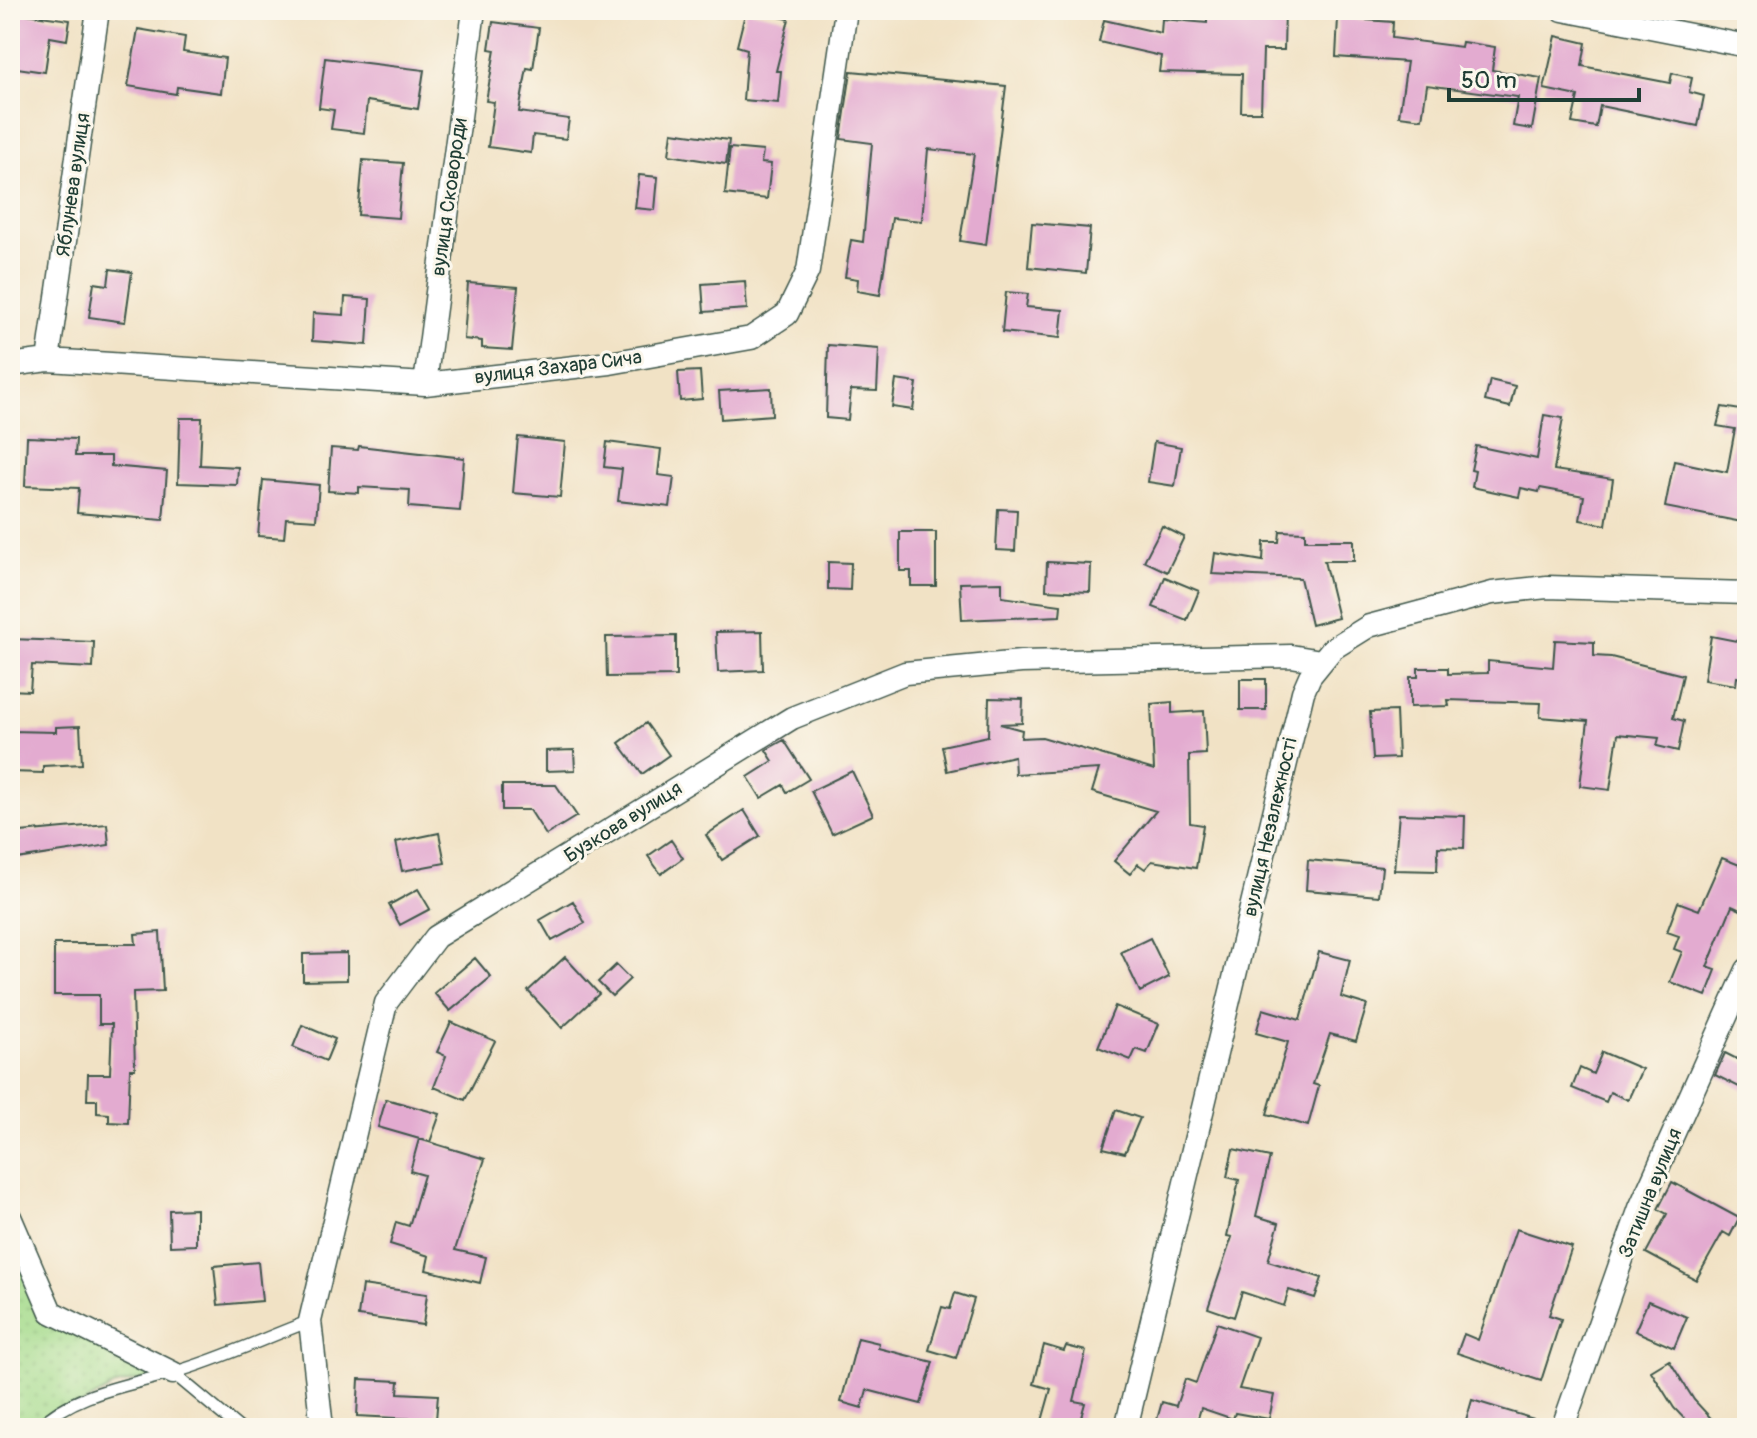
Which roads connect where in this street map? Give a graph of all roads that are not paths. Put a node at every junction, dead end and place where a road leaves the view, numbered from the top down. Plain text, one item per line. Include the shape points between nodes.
1 (98, 10) edge
2 (474, 10) edge
3 (846, 10) edge
4 (1563, 10) edge
5 (1747, 46) edge
6 (48, 360) junction
7 (10, 365) edge
8 (425, 384) junction
9 (1747, 593) edge
10 (1321, 661) junction
11 (1747, 970) edge
12 (10, 1217) edge
13 (310, 1321) junction
14 (173, 1373) junction
15 (1565, 1421) dead end
16 (38, 1428) edge
17 (239, 1428) edge
18 (322, 1428) edge
19 (1126, 1428) edge

1 - 6 street, Яблунева вулиця
2 - 8 street, вулиця Сковороди
3 - 8 street, вулиця Захара Сича via 808,271 787,314 751,338 610,363
4 - 5 street
6 - 7 street, вулиця Захара Сича
6 - 8 street, вулиця Захара Сича
9 - 10 street, вулиця Незалежності via 1507,590 1369,626
10 - 13 street, Бузкова вулиця via 1291,656 1021,662 905,673 792,718 436,937 386,1003
10 - 19 street, вулиця Незалежності via 1303,692
11 - 15 street, Затишна вулиця via 1640,1208
12 - 14 street via 51,1312
13 - 14 lane
13 - 18 street, Бузкова вулиця
14 - 16 lane via 117,1385 75,1403
14 - 17 lane

